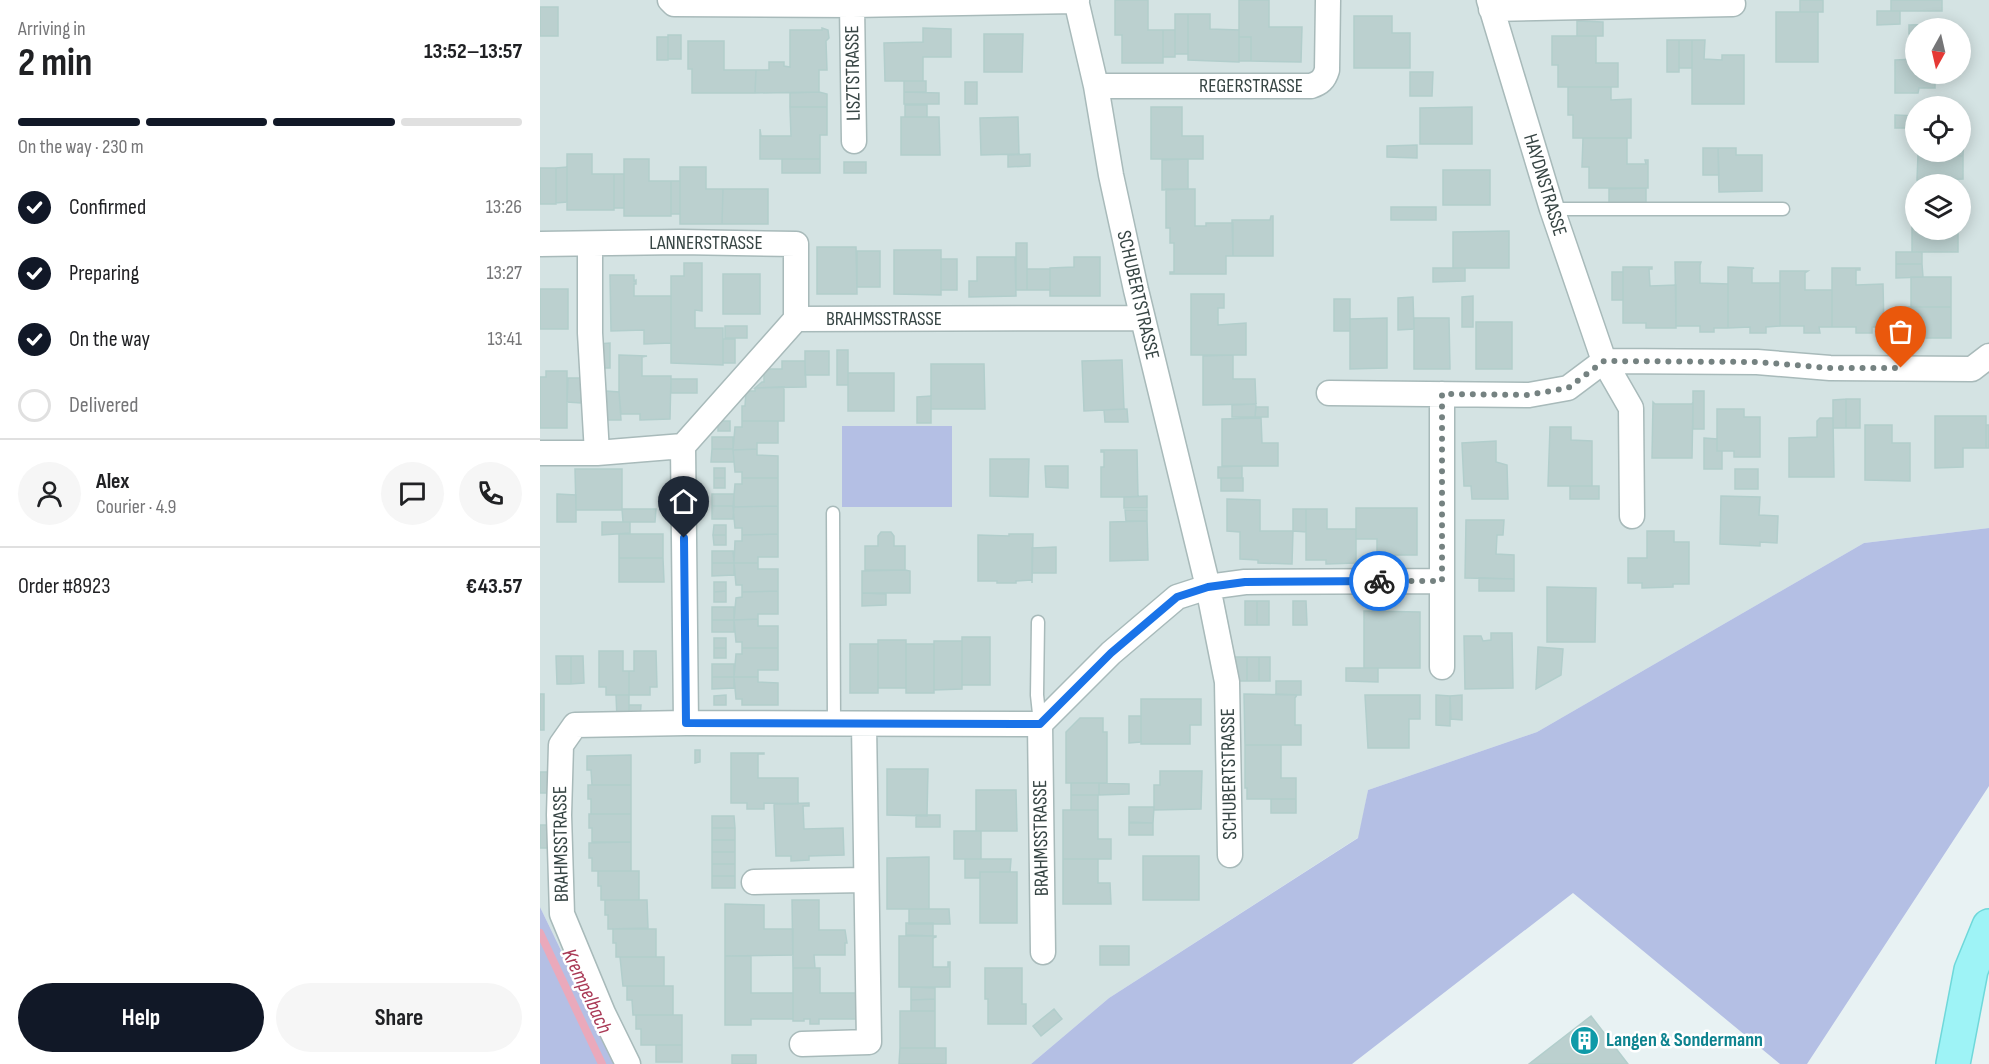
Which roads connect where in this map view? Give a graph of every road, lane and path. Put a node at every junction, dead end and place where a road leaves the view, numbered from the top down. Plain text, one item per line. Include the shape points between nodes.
1 (670, 0) edge
2 (1328, 0) edge
3 (1077, 1) edge
4 (1490, 4) edge
5 (1733, 4) dead end
6 (852, 5) junction
7 (1096, 86) junction
8 (854, 141) dead end
9 (1783, 208) dead end
10 (1552, 209) junction
11 (540, 244) edge
12 (590, 244) junction
13 (1142, 318) junction
14 (796, 319) junction
15 (1989, 356) edge
16 (1604, 361) junction
17 (1329, 393) dead end
18 (1442, 394) junction
19 (683, 446) junction
20 (540, 453) edge
21 (597, 453) junction
22 (833, 513) dead end
23 (1632, 516) dead end
24 (1442, 581) junction
25 (1208, 587) junction
26 (1038, 622) dead end
27 (1442, 667) dead end
28 (686, 723) junction
29 (834, 724) junction
30 (864, 724) junction
31 (1040, 724) junction
32 (1230, 855) dead end
33 (866, 880) junction
34 (754, 882) dead end
35 (1989, 926) edge
36 (1042, 952) dead end
37 (802, 1044) dead end
38 (627, 1064) edge
39 (1953, 1064) edge

1 - 6 street, LISZTSTRASSE via 674,4
2 - 7 street, REGERSTRASSE via 1327,70 1319,84
3 - 6 street, LISZTSTRASSE
3 - 7 street, SCHUBERTSTRASSE
4 - 5 street, HAYDNSTRASSE
4 - 10 street, HAYDNSTRASSE
6 - 8 street, LISZTSTRASSE
7 - 13 street, SCHUBERTSTRASSE
9 - 10 lane
10 - 16 street, HAYDNSTRASSE
11 - 12 street, LANNERSTRASSE
12 - 14 street, LANNERSTRASSE via 796,243
12 - 21 street
13 - 14 street, BRAHMSSTRASSE
13 - 25 street, SCHUBERTSTRASSE
14 - 19 street
15 - 16 street via 1972,369
16 - 18 street via 1568,388 1528,395
16 - 23 street, HAYDNSTRASSE via 1630,408
17 - 18 street
18 - 24 street
19 - 21 street
19 - 28 street
20 - 21 street
22 - 29 lane
24 - 25 street via 1245,582
24 - 27 street
25 - 31 street via 1177,597 1111,653
25 - 32 street, SCHUBERTSTRASSE via 1227,682
26 - 31 lane
28 - 29 street, BRAHMSSTRASSE
28 - 38 street, BRAHMSSTRASSE via 575,725 561,745 562,914
29 - 30 street, BRAHMSSTRASSE
30 - 31 street, BRAHMSSTRASSE
30 - 33 street
31 - 36 street, BRAHMSSTRASSE
33 - 34 street
33 - 37 street via 868,1042
35 - 39 main road via 1971,970

